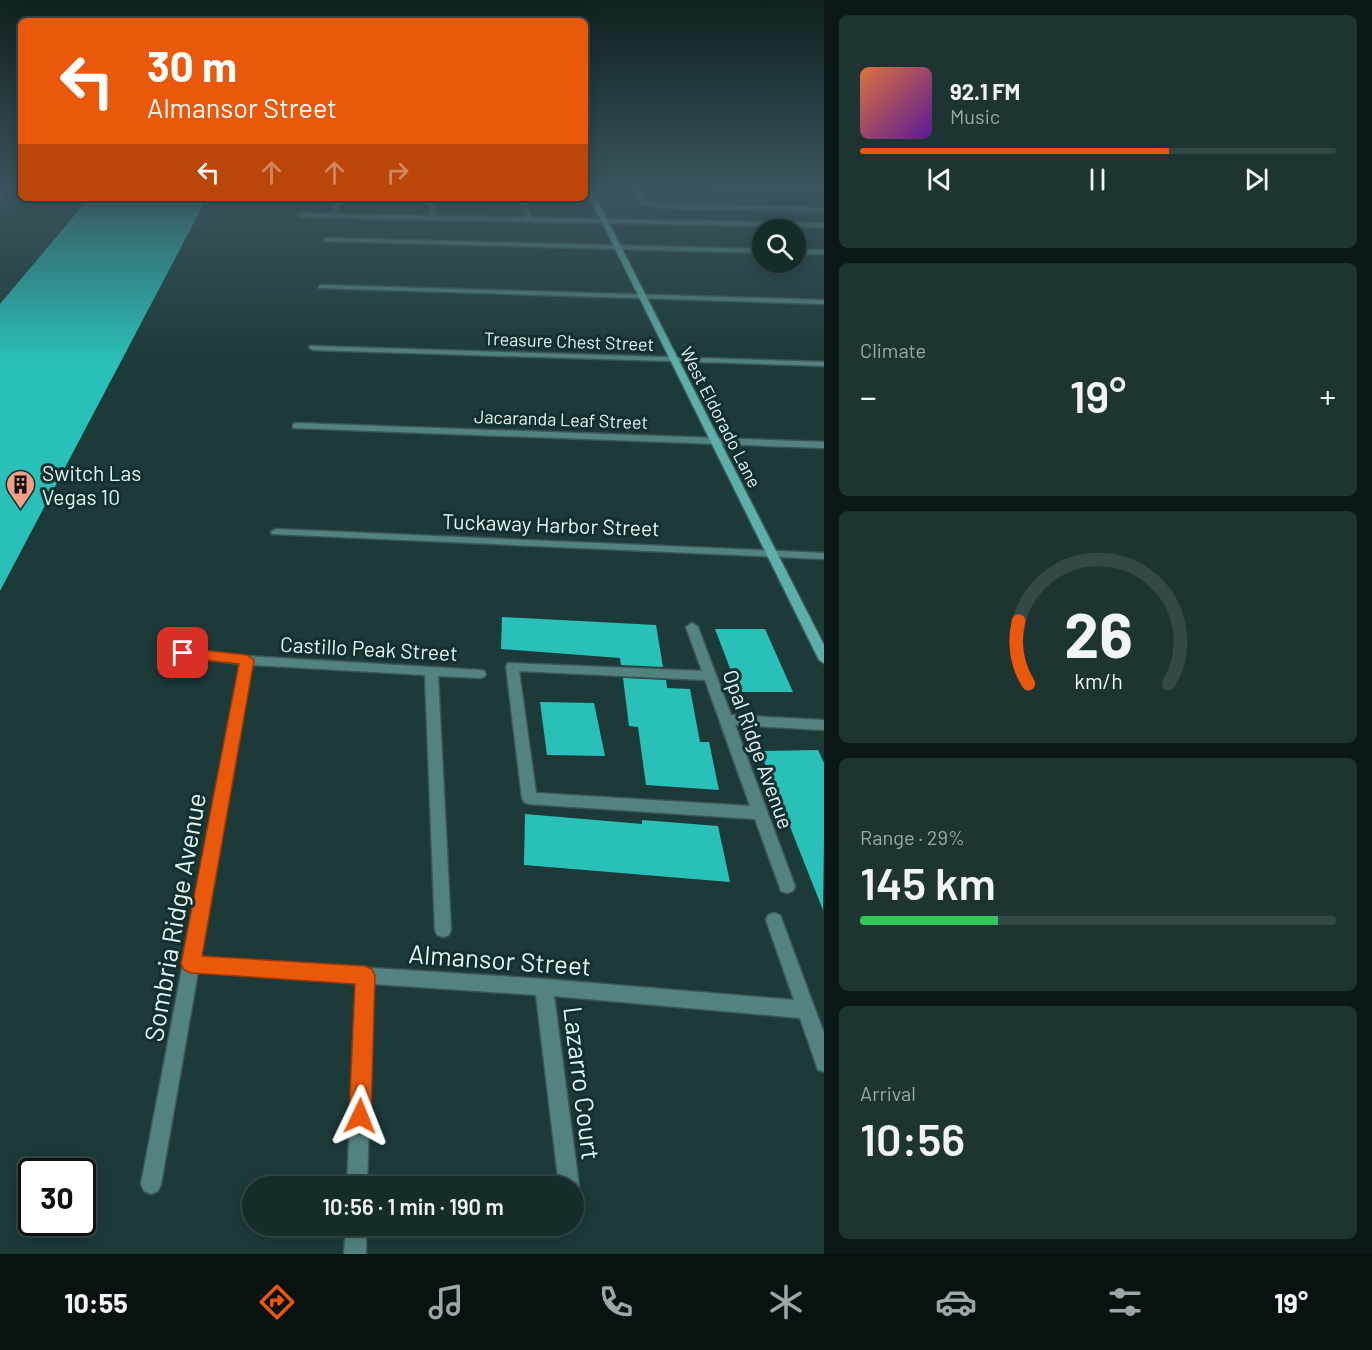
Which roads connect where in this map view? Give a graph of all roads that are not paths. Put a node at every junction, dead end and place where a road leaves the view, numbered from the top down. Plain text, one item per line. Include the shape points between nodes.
1 (598, 247) edge
2 (618, 247) junction
3 (752, 251) edge
4 (806, 252) edge
5 (824, 252) edge
6 (321, 287) dead end
7 (642, 297) junction
8 (824, 302) edge
9 (313, 348) dead end
10 (673, 359) junction
11 (824, 363) edge
12 (296, 426) dead end
13 (714, 441) junction
14 (824, 445) edge
15 (276, 532) dead end
16 (771, 553) junction
17 (824, 556) edge
18 (692, 627) dead end
19 (183, 653) dead end
20 (824, 658) edge
21 (247, 660) junction
22 (431, 671) junction
23 (480, 674) dead end
24 (710, 676) junction
25 (726, 720) junction
26 (824, 725) edge
27 (760, 813) junction
28 (788, 886) dead end
29 (774, 920) dead end
30 (443, 930) dead end
31 (191, 964) junction
32 (365, 976) junction
33 (544, 987) junction
34 (806, 1010) junction
35 (824, 1060) edge
36 (357, 1176) edge
37 (568, 1176) edge
38 (151, 1184) dead end
39 (356, 1236) edge
40 (355, 1254) edge

1 - 2 street
2 - 3 street
2 - 7 street, West Eldorado Lane
4 - 5 street
6 - 7 street
7 - 8 street
7 - 10 street, West Eldorado Lane
9 - 10 street, Treasure Chest Street
10 - 11 street, Treasure Chest Street
10 - 13 street, West Eldorado Lane
12 - 13 street, Jacaranda Leaf Street
13 - 14 street, Jacaranda Leaf Street
13 - 16 street, West Eldorado Lane
15 - 16 street, Tuckaway Harbor Street
16 - 17 street, Tuckaway Harbor Street
16 - 20 street, West Eldorado Lane
18 - 24 street, Opal Ridge Avenue
19 - 21 street, Castillo Peak Street
21 - 22 street, Castillo Peak Street
21 - 31 street, Sombria Ridge Avenue
22 - 23 street, Castillo Peak Street
22 - 30 street
24 - 25 street, Opal Ridge Avenue
24 - 27 street via 512,666 529,798
25 - 26 street
25 - 27 street, Opal Ridge Avenue
27 - 28 street, Opal Ridge Avenue
29 - 34 street
31 - 32 street, Almansor Street
31 - 38 street, Sombria Ridge Avenue
32 - 33 street, Almansor Street
32 - 36 street
33 - 34 street, Almansor Street
33 - 37 street, Lazarro Court
34 - 35 street
39 - 40 street

